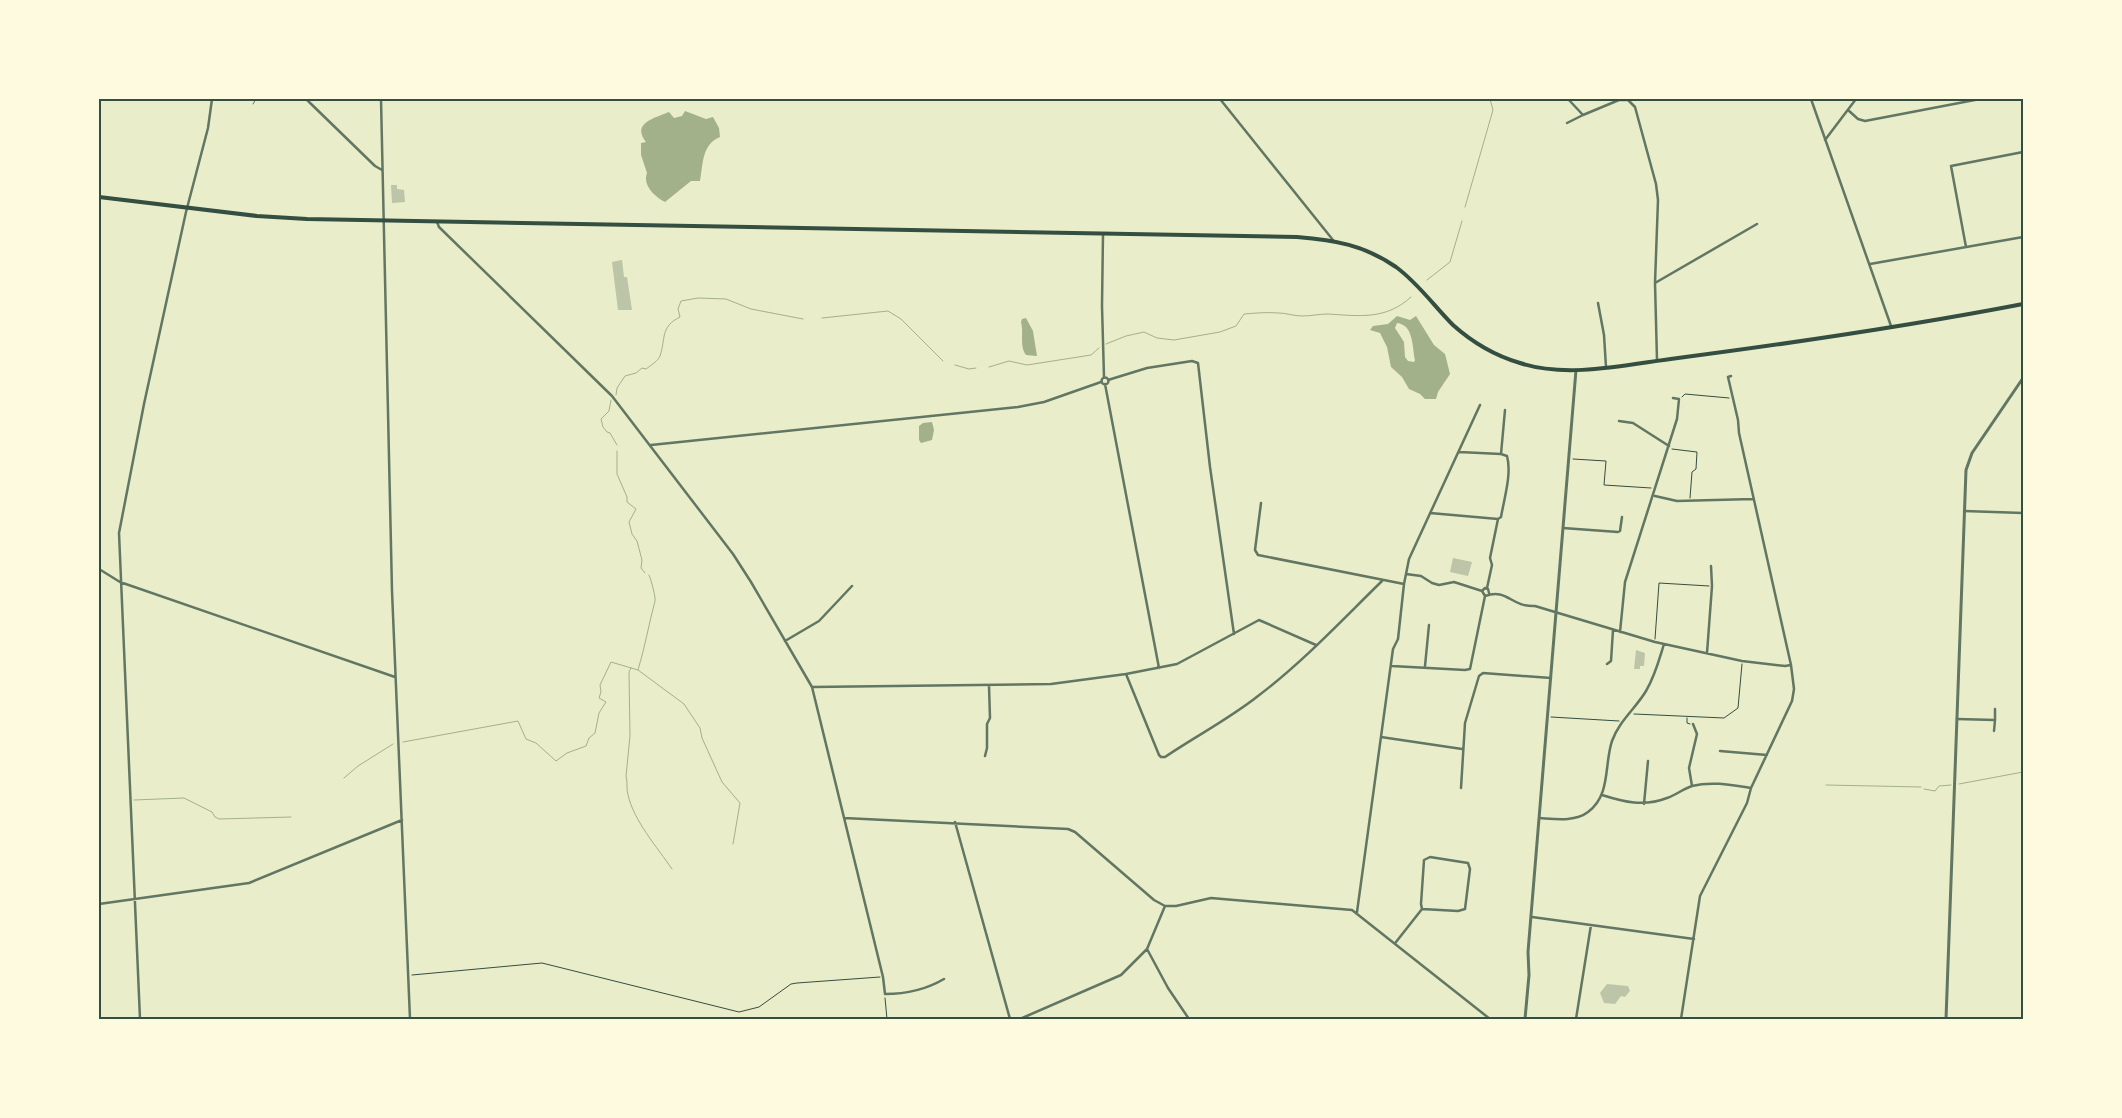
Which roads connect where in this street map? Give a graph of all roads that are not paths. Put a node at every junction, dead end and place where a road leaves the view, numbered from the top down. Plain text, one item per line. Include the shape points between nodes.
1 (212, 99) edge
2 (256, 99) edge
3 (306, 99) edge
4 (381, 99) edge
5 (1221, 99) edge
6 (1568, 99) edge
7 (1811, 99) edge
8 (1856, 99) edge
9 (1980, 99) edge
10 (253, 104) dead end
11 (1848, 110) junction
12 (1583, 115) junction
13 (1567, 123) dead end
14 (1825, 140) junction
15 (2023, 152) edge
16 (382, 170) junction
17 (99, 197) edge
18 (188, 208) junction
19 (384, 221) junction
20 (438, 222) junction
21 (1756, 224) dead end
22 (1103, 234) junction
23 (2023, 237) edge
24 (1333, 240) junction
25 (1966, 247) junction
26 (1870, 264) junction
27 (1656, 283) junction
28 (1598, 303) dead end
29 (2023, 304) edge
30 (1891, 326) junction
31 (1657, 360) junction
32 (1606, 367) junction
33 (1576, 370) junction
34 (1731, 376) dead end
35 (1104, 377) junction
36 (2023, 378) edge
37 (1108, 380) junction
38 (1101, 382) junction
39 (1105, 384) junction
40 (1673, 398) dead end
41 (1480, 405) dead end
42 (1506, 410) dead end
43 (1619, 421) dead end
44 (650, 445) junction
45 (1669, 446) junction
46 (1459, 452) junction
47 (1501, 454) junction
48 (1655, 496) junction
49 (1753, 499) junction
50 (1261, 503) dead end
51 (1964, 511) junction
52 (1430, 512) junction
53 (2023, 513) edge
54 (1622, 517) dead end
55 (1498, 519) junction
56 (1563, 528) junction
57 (1711, 566) dead end
58 (99, 569) edge
59 (1406, 574) junction
60 (1382, 581) junction
61 (120, 582) junction
62 (1404, 584) junction
63 (852, 586) dead end
64 (1487, 588) junction
65 (1482, 591) junction
66 (1489, 593) junction
67 (1485, 596) junction
68 (1556, 612) junction
69 (1429, 625) dead end
70 (1613, 630) junction
71 (1620, 632) junction
72 (1234, 635) junction
73 (785, 641) junction
74 (1664, 644) junction
75 (1316, 646) junction
76 (1706, 653) junction
77 (1607, 664) dead end
78 (1791, 665) junction
79 (1392, 666) junction
80 (1425, 666) junction
81 (1159, 668) junction
82 (1126, 674) junction
83 (396, 678) junction
84 (1551, 678) junction
85 (989, 686) junction
86 (812, 687) junction
87 (1995, 710) dead end
88 (1957, 719) junction
89 (1994, 720) junction
90 (1693, 724) road end
91 (1994, 731) dead end
92 (1381, 737) junction
93 (1462, 749) junction
94 (1720, 751) dead end
95 (1767, 755) junction
96 (984, 756) dead end
97 (1648, 761) dead end
98 (1692, 786) junction
99 (1461, 788) dead end
100 (1751, 788) junction
101 (1602, 795) junction
102 (1644, 804) junction
103 (844, 818) junction
104 (1540, 818) junction
105 (402, 820) junction
106 (955, 822) junction
107 (135, 899) junction
108 (99, 904) edge
109 (1165, 906) junction
110 (1422, 909) junction
111 (1357, 912) junction
112 (1532, 917) junction
113 (1591, 925) junction
114 (1694, 939) junction
115 (1396, 942) junction
116 (1147, 949) junction
117 (944, 979) dead end
118 (140, 1019) edge
119 (410, 1019) edge
120 (1010, 1019) edge
121 (1020, 1019) edge
122 (1189, 1019) edge
123 (1490, 1019) edge
124 (1526, 1019) edge
125 (1576, 1019) edge
126 (1681, 1019) edge
127 (1946, 1019) edge

1 - 18 street
2 - 10 lane
3 - 16 street
4 - 16 street
5 - 24 street
6 - 12 street
7 - 14 street
8 - 11 street
9 - 11 street via 1865,121
11 - 14 street
12 - 13 street
12 - 27 street via 1619,100 1628,100 1634,106 1658,200
14 - 26 street
15 - 25 street via 1951,166
16 - 19 street
17 - 18 main road
18 - 19 main road via 282,218
18 - 61 street via 122,510
19 - 20 main road
19 - 83 street
20 - 22 main road
20 - 44 street via 439,227 612,396
21 - 27 street
22 - 24 main road
22 - 35 street
23 - 25 street
24 - 33 main road via 1358,246 1397,268 1454,325 1496,354 1531,366
25 - 26 street
26 - 30 street
27 - 31 street
28 - 32 street
29 - 30 main road
30 - 31 main road
31 - 32 main road
32 - 33 main road
33 - 56 street
34 - 49 street via 1728,377
35 - 37 street
35 - 38 street
36 - 51 street via 1969,458
37 - 39 street
37 - 72 street via 1147,368 1192,361 1198,363
38 - 39 street
38 - 44 street via 1044,402 1018,407
39 - 81 street
40 - 45 street via 1679,398
41 - 46 street
42 - 47 street
43 - 45 street via 1633,422
44 - 73 street via 733,554
45 - 48 street
46 - 47 street
46 - 52 street
47 - 55 street via 1507,458 1509,475
48 - 49 street via 1677,501
48 - 71 street via 1626,582
49 - 78 street
50 - 60 street via 1257,554
51 - 53 street
51 - 88 street
52 - 55 street
52 - 59 street via 1412,549
54 - 56 street via 1618,532
55 - 64 street
56 - 68 street
57 - 76 street
58 - 61 street
59 - 62 street
59 - 65 street via 1421,576 1432,584 1454,582
60 - 62 street
60 - 75 street
61 - 83 street
61 - 107 street
62 - 79 street via 1404,602
63 - 73 street via 819,621
64 - 65 street
64 - 66 street
65 - 67 street
66 - 67 street
66 - 68 street via 1506,595 1514,602
67 - 80 street via 1470,669
68 - 70 street
68 - 84 street
69 - 80 street
70 - 71 street
70 - 77 street via 1611,661
71 - 74 street
72 - 75 street via 1261,621
72 - 81 street via 1177,664
73 - 86 street
74 - 76 street
74 - 101 street via 1646,692 1628,713 1612,743
75 - 82 street via 1258,696 1162,758
76 - 78 street via 1742,661
78 - 95 street via 1792,701
79 - 80 street
79 - 92 street
81 - 82 street
82 - 85 street via 1051,684
83 - 105 street
84 - 93 street via 1483,673 1479,676 1465,723
84 - 104 street
85 - 86 street
85 - 96 street via 990,718
86 - 103 street
87 - 89 street
88 - 89 street
88 - 127 street
89 - 91 street
90 - 98 street via 1697,734 1689,768
92 - 93 street
92 - 111 street
93 - 99 street
94 - 95 street
95 - 100 street
97 - 102 street
98 - 100 street via 1722,784
98 - 102 street via 1666,799
100 - 114 street via 1747,803 1700,896
101 - 102 street
101 - 104 street via 1587,813 1570,818
103 - 106 street
103 - 117 street via 884,976 885,994 925,988
104 - 112 street
105 - 107 street via 249,883
105 - 119 street
106 - 109 street via 1068,829
106 - 120 street
107 - 108 street
107 - 118 street
109 - 111 street via 1211,898
109 - 116 street
110 - 110 street via 1465,909 1468,863 1430,857 1424,860
110 - 115 street
111 - 115 street
112 - 113 street
112 - 124 street
113 - 114 street
113 - 125 street
114 - 126 street
115 - 123 street
116 - 121 street via 1121,975
116 - 122 street

